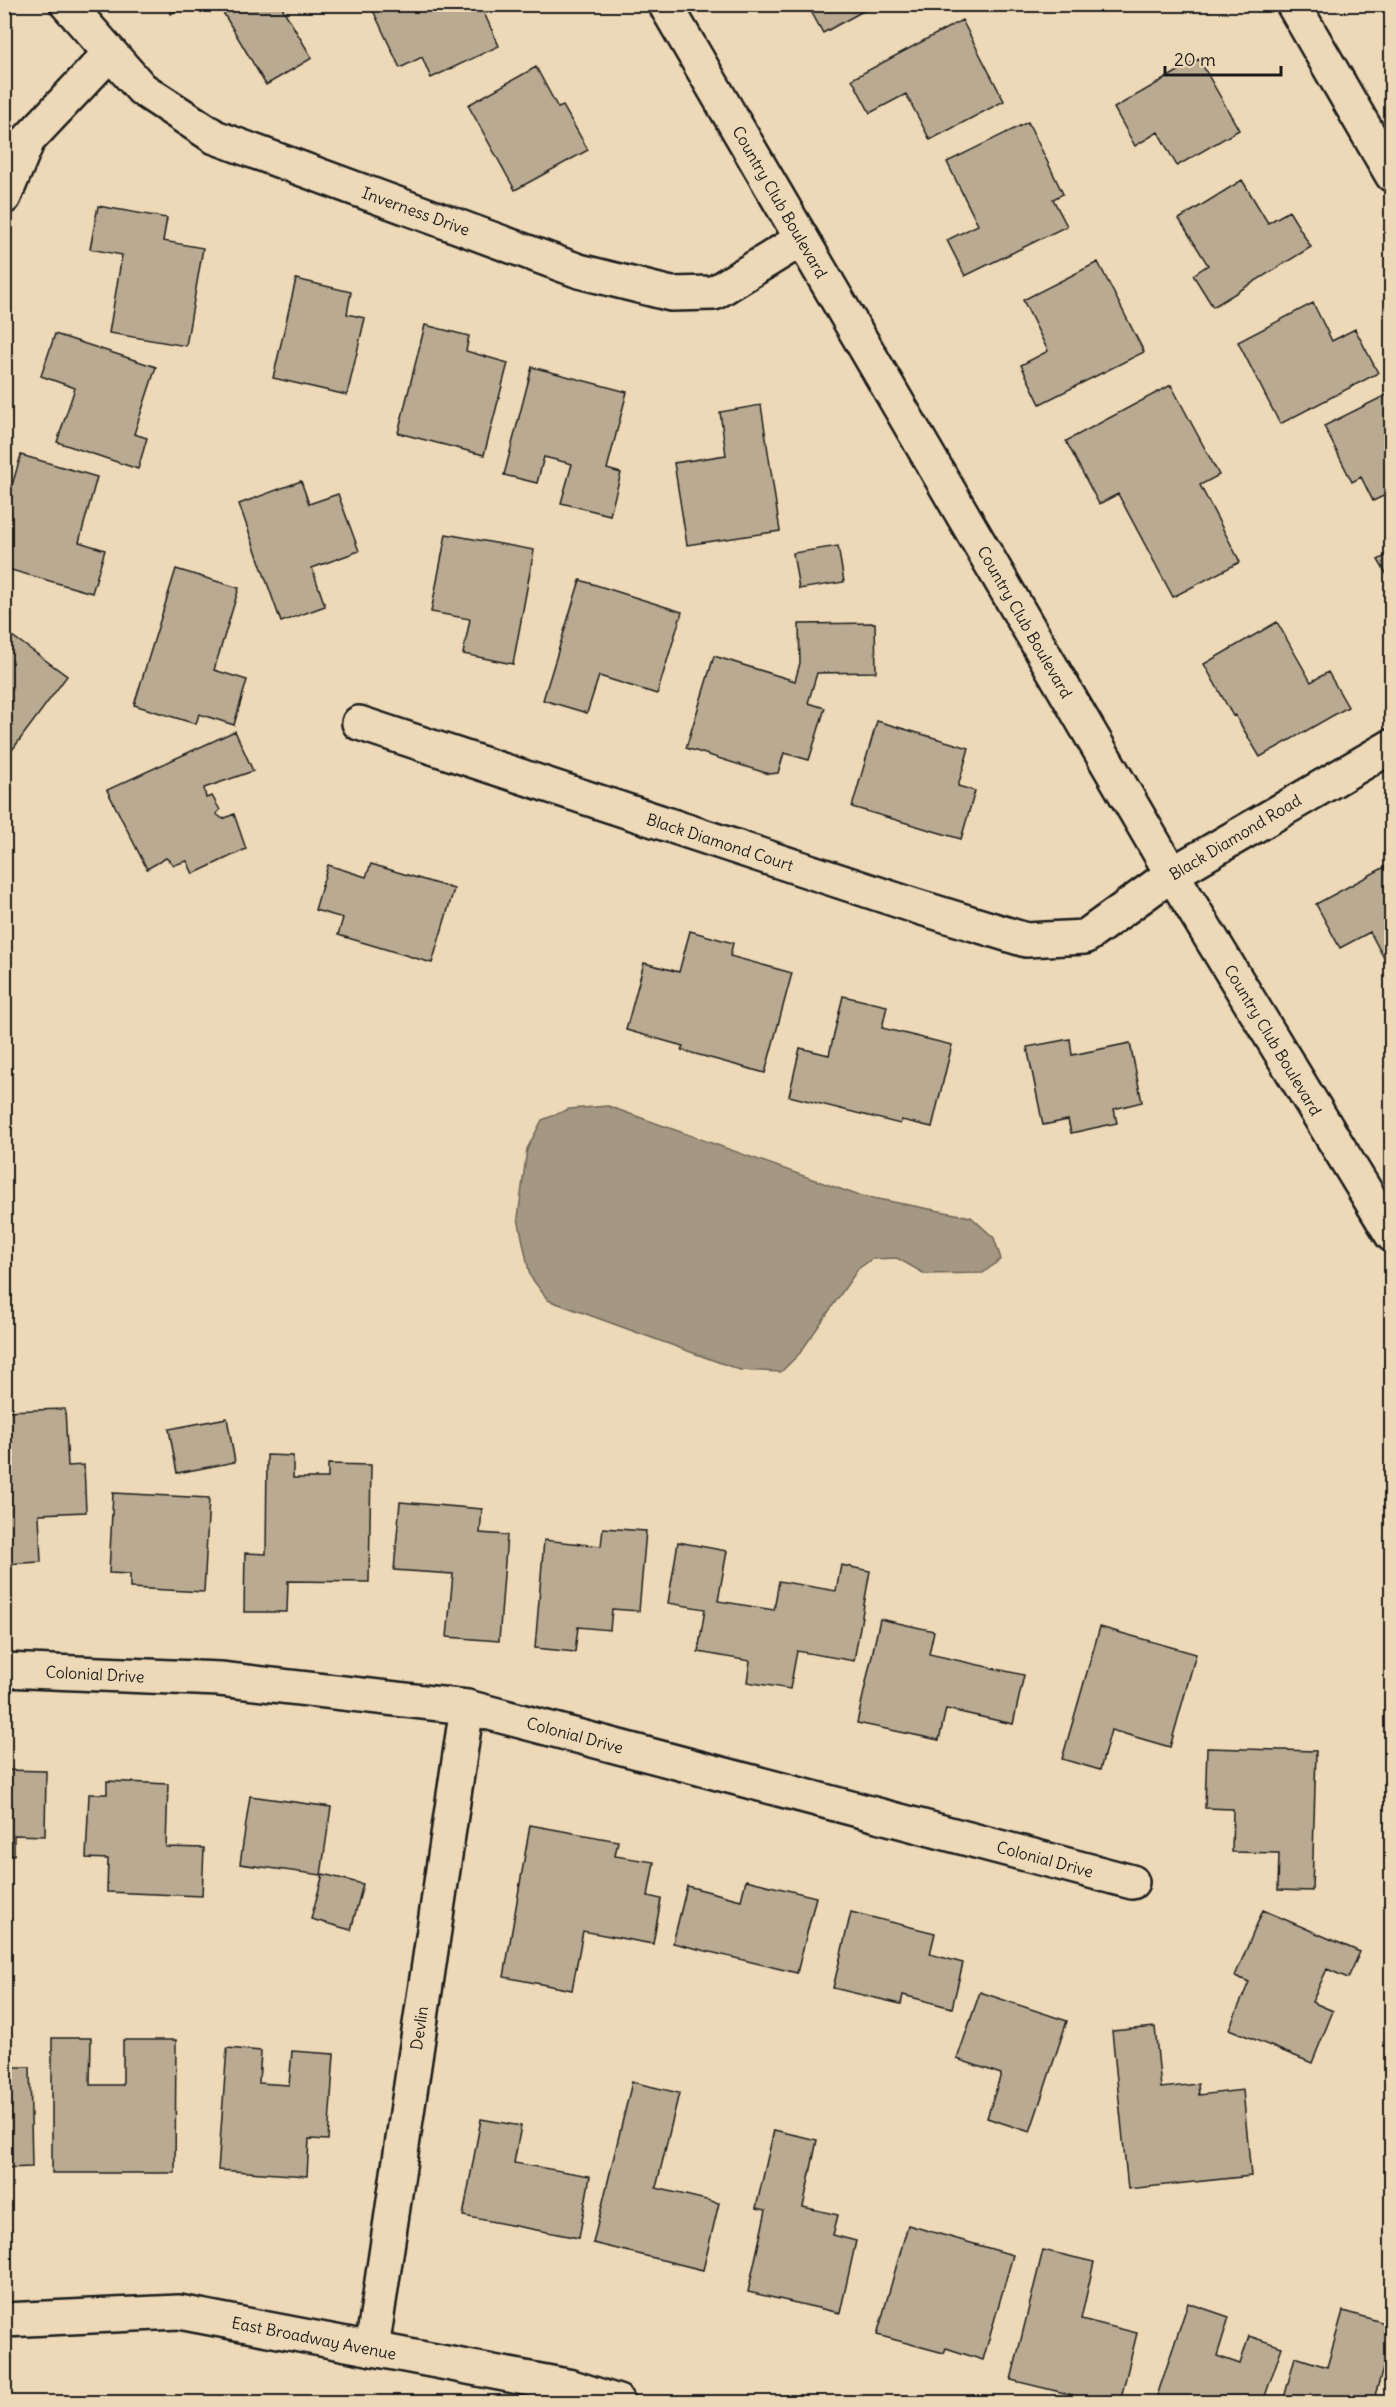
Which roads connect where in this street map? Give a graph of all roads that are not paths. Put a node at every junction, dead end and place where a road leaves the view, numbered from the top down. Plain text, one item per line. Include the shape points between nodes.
1 (67, 4) edge
2 (665, 4) edge
3 (1293, 4) edge
4 (110, 53) junction
5 (1392, 175) edge
6 (4, 196) edge
7 (802, 239) junction
8 (359, 723) dead end
9 (1392, 746) edge
10 (1172, 874) junction
11 (1085, 937) joint
12 (1392, 1235) edge
13 (4, 1670) edge
14 (467, 1707) junction
15 (1132, 1882) dead end
16 (4, 2320) edge
17 (372, 2349) junction
18 (618, 2403) edge

1 - 4 street, Inverness Drive
2 - 7 street, Country Club Boulevard
3 - 5 street
4 - 6 street via 28,140
4 - 7 street, Inverness Drive via 142,88 215,137 579,270 671,294 714,293
7 - 10 street, Country Club Boulevard
8 - 11 street, Black Diamond Court via 1026,940
9 - 10 street, Black Diamond Road
10 - 11 street, Black Diamond Road
10 - 12 street, Country Club Boulevard
13 - 14 street, Colonial Drive via 220,1679
14 - 15 street, Colonial Drive
14 - 17 street, Devlin
16 - 17 street, East Broadway Avenue via 179,2312
17 - 18 street, East Broadway Avenue via 572,2387

